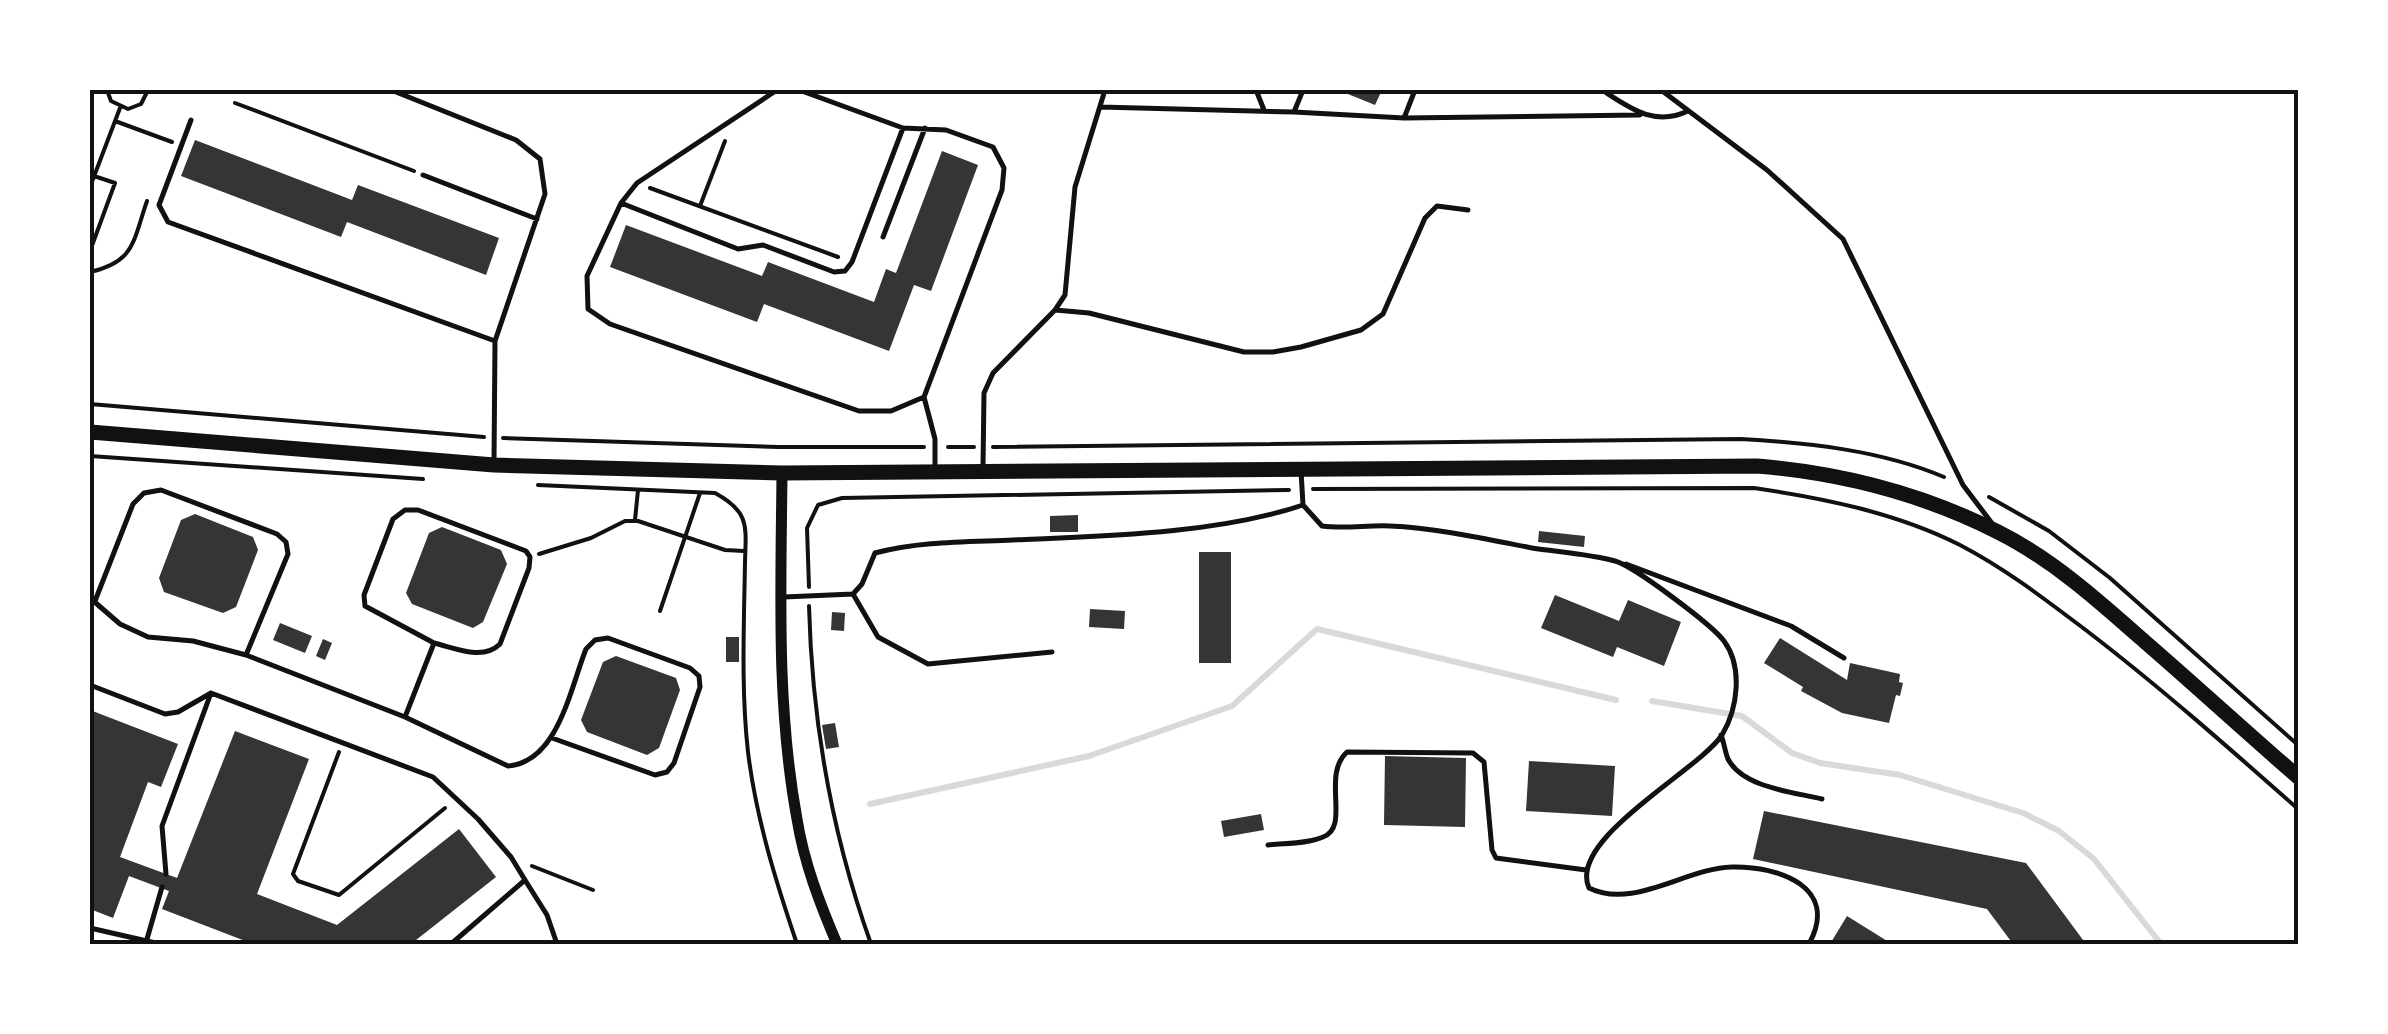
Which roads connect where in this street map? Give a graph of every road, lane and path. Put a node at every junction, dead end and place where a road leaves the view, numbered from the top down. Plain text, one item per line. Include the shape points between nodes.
1 (107, 90) edge
2 (148, 90) edge
3 (391, 90) edge
4 (777, 90) edge
5 (799, 90) edge
6 (1105, 90) edge
7 (1256, 90) edge
8 (1303, 90) edge
9 (1415, 90) edge
10 (1602, 90) edge
11 (1661, 90) edge
12 (235, 103) dead end
13 (1100, 107) junction
14 (120, 108) junction
15 (1264, 110) junction
16 (1688, 110) junction
17 (1294, 112) junction
18 (1640, 115) junction
19 (733, 117) junction
20 (1404, 118) junction
21 (191, 120) dead end
22 (115, 121) junction
23 (902, 128) junction
24 (924, 128) junction
25 (181, 146) junction
26 (424, 174) joint
27 (94, 176) junction
28 (637, 184) junction
29 (90, 187) edge
30 (150, 192) dead end
31 (622, 203) junction
32 (700, 206) junction
33 (1468, 210) dead end
34 (536, 219) junction
35 (90, 226) edge
36 (98, 229) junction
37 (884, 237) dead end
38 (90, 251) edge
39 (852, 262) junction
40 (90, 272) edge
41 (1055, 310) junction
42 (495, 341) junction
43 (924, 397) junction
44 (90, 432) edge
45 (494, 466) junction
46 (1301, 468) junction
47 (983, 469) junction
48 (935, 470) junction
49 (782, 472) junction
50 (1302, 489) junction
51 (638, 490) dead end
52 (700, 492) dead end
53 (715, 493) dead end
54 (1303, 505) junction
55 (634, 521) junction
56 (1998, 532) junction
57 (686, 538) junction
58 (746, 551) junction
59 (530, 557) junction
60 (1618, 561) junction
61 (853, 594) junction
62 (809, 597) junction
63 (781, 598) junction
64 (92, 600) edge
65 (660, 611) dead end
66 (434, 643) junction
67 (1052, 652) dead end
68 (246, 655) junction
69 (1844, 658) dead end
70 (90, 684) edge
71 (211, 693) junction
72 (406, 717) junction
73 (1722, 735) junction
74 (552, 738) junction
75 (342, 743) junction
76 (2298, 777) edge
77 (458, 797) junction
78 (1822, 799) dead end
79 (2298, 809) edge
80 (1268, 844) dead end
81 (510, 857) junction
82 (1586, 870) junction
83 (166, 874) dead end
84 (524, 880) junction
85 (162, 888) dead end
86 (593, 890) dead end
87 (90, 928) edge
88 (147, 939) junction
89 (160, 944) edge
90 (451, 944) edge
91 (557, 944) edge
92 (797, 944) edge
93 (837, 944) edge
94 (871, 944) edge
95 (1810, 944) edge

1 - 14 path
2 - 14 path via 141,104
3 - 34 lane via 516,140 540,159 545,194
4 - 19 lane
5 - 23 lane
6 - 13 lane
7 - 15 lane
8 - 17 lane
9 - 20 lane
10 - 18 lane
11 - 16 lane
12 - 26 path
13 - 15 lane
13 - 41 lane via 1076,187 1065,296
14 - 22 path
15 - 17 lane
16 - 18 lane via 1662,118
16 - 56 lane via 1843,239 1964,485
17 - 20 lane
18 - 20 lane
19 - 28 lane
19 - 32 path
21 - 25 lane
22 - 25 path
22 - 27 path
23 - 24 lane
23 - 39 lane
24 - 37 lane
24 - 43 lane via 992,147 1004,168 1002,190
25 - 42 lane via 159,205 168,222
26 - 34 lane
27 - 29 path
27 - 36 path via 115,184
28 - 31 lane
28 - 32 path
30 - 40 path via 125,258
31 - 39 lane via 738,249 764,245 834,272
31 - 43 lane via 587,276 588,309 610,324 859,411 891,411
32 - 39 path
33 - 41 lane via 1437,206 1425,218 1383,314 1361,330 1301,347 1244,352
34 - 42 lane
35 - 36 path
36 - 38 path
41 - 47 lane via 993,373 984,392
42 - 45 lane
43 - 48 lane
44 - 45 main road
45 - 49 main road
46 - 47 main road
46 - 50 lane
46 - 56 main road via 1821,471 1914,495
47 - 48 main road
48 - 49 main road
49 - 63 street
50 - 54 lane
50 - 62 path via 842,498 818,506 807,528
50 - 79 path via 1754,488 1906,523 2018,578 2158,686
51 - 55 path
52 - 57 path
53 - 58 path via 732,502 746,522
54 - 60 lane via 1322,526 1408,528
54 - 61 lane via 1234,522 1087,537 905,545 875,553
55 - 57 path
55 - 59 path
56 - 76 main road via 2095,598
57 - 58 path
57 - 65 path
58 - 92 path via 748,750 776,882
59 - 66 lane via 498,647 483,654
59 - 66 lane via 522,548 418,510 393,519 363,601 368,610
60 - 69 lane via 1791,626
60 - 73 lane via 1726,643 1736,670 1736,698
61 - 62 lane
61 - 67 lane via 878,637 928,664
62 - 63 lane
62 - 94 path via 832,814
63 - 93 street via 782,692 796,820
64 - 68 lane via 148,637
64 - 68 lane via 133,504 161,490 286,542 288,554
66 - 72 lane
68 - 72 lane
70 - 71 lane via 165,714
71 - 75 lane
71 - 83 lane via 162,826
72 - 74 lane via 508,766 526,765
73 - 78 lane via 1729,761 1747,776
73 - 82 lane via 1636,806 1590,856
74 - 74 lane via 655,775 666,772 699,676 608,638 596,640 586,649
75 - 77 lane via 433,777
75 - 77 path via 292,874 298,881 339,895
77 - 81 lane
80 - 82 lane via 1332,832 1335,770 1347,752 1473,753 1484,762 1496,858
81 - 84 lane
81 - 86 path
82 - 95 lane via 1589,888 1602,894 1640,891 1731,866 1799,880 1819,909
84 - 90 lane
84 - 91 lane
85 - 88 lane
87 - 88 lane
88 - 89 lane

